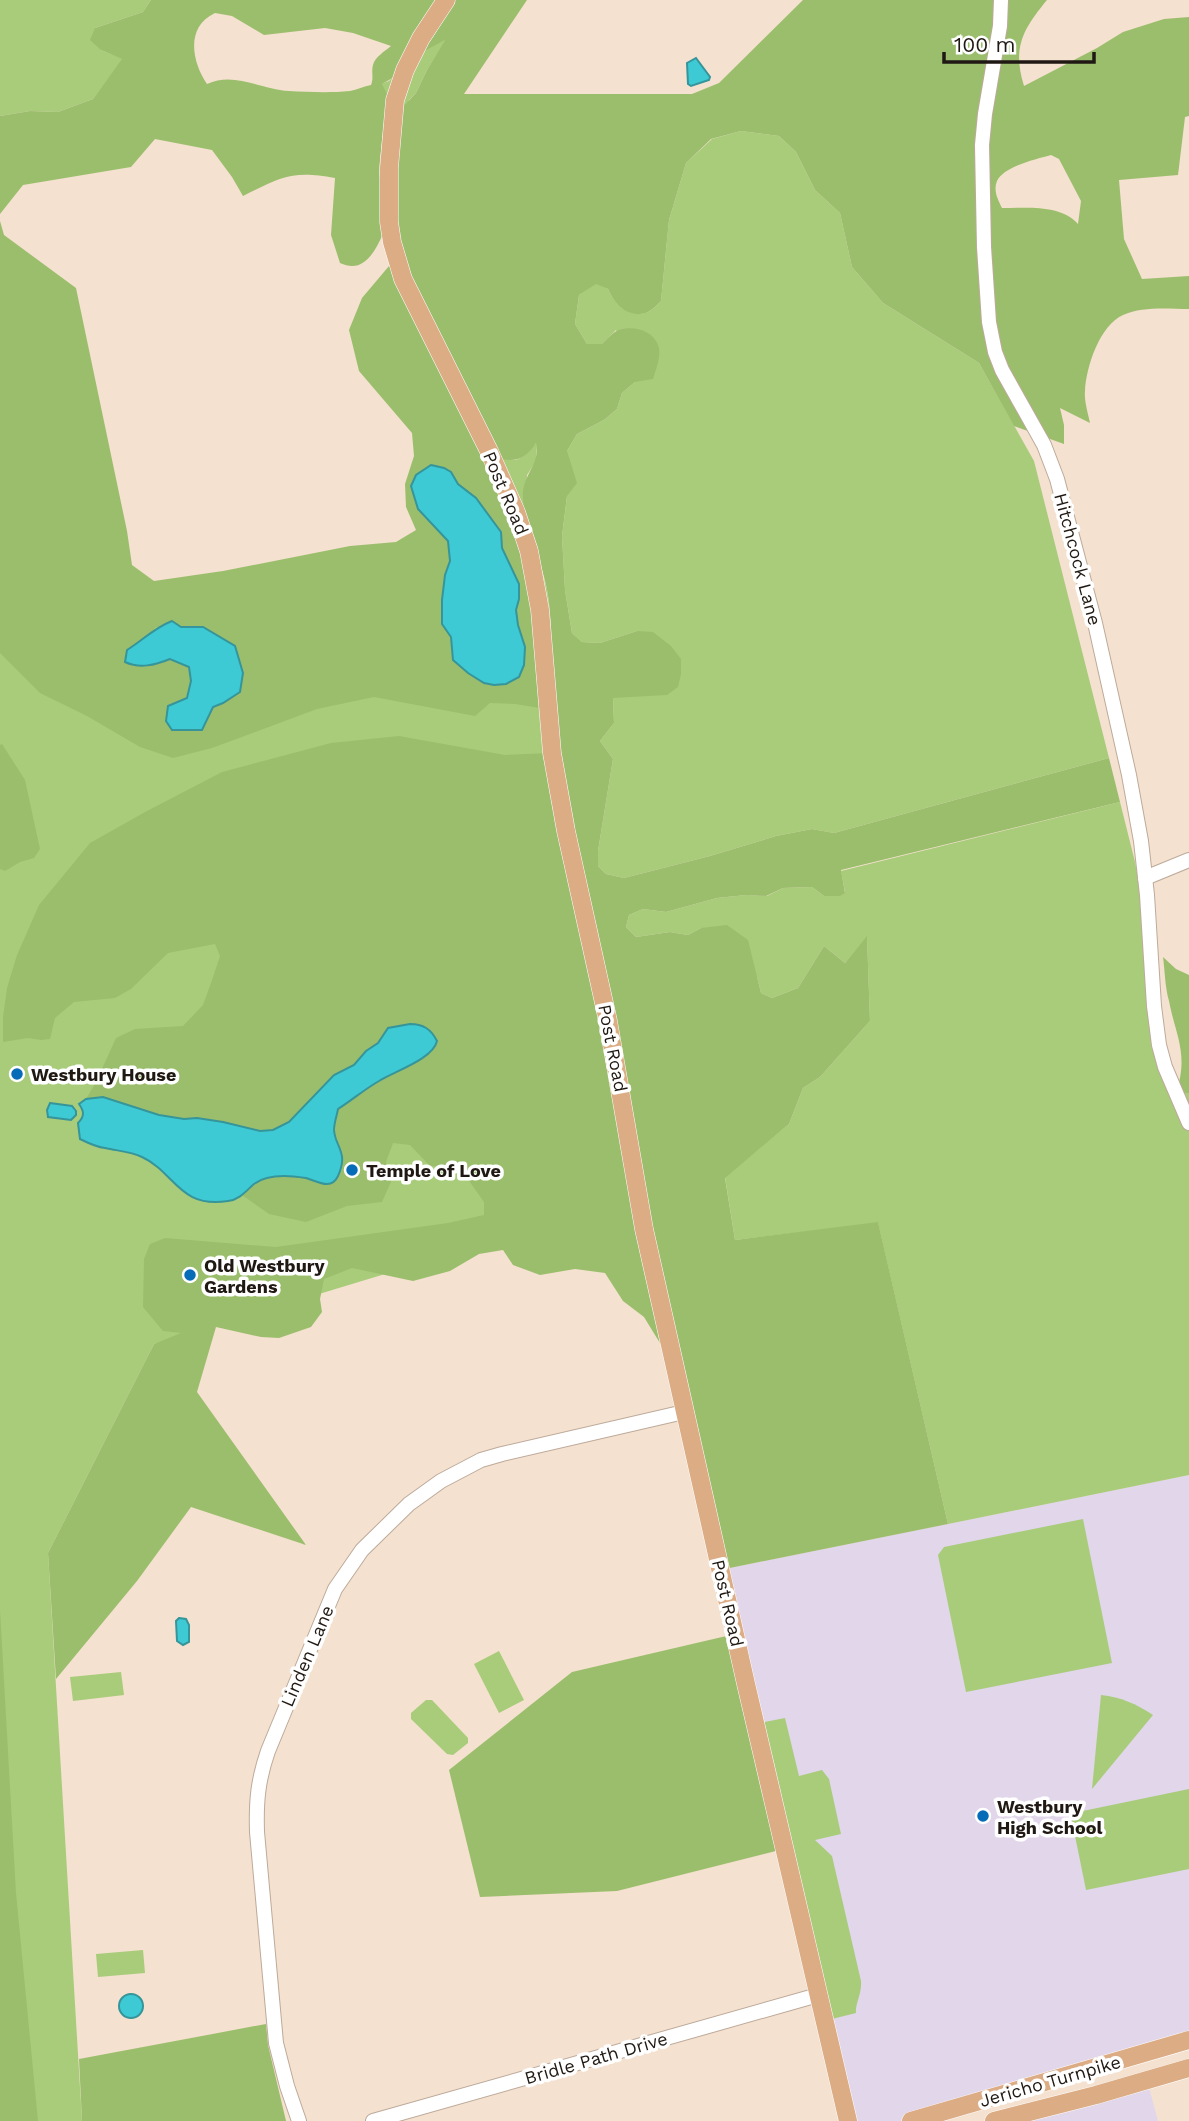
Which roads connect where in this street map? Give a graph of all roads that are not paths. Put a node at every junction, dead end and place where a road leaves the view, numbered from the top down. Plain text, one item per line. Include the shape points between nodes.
1 (446, 0) edge
2 (1001, 0) edge
3 (1189, 860) edge
4 (1145, 878) junction
5 (1189, 1123) edge
6 (684, 1412) junction
7 (818, 1995) junction
8 (1189, 2040) edge
9 (1145, 2054) junction
10 (1189, 2067) edge
11 (1152, 2078) junction
12 (299, 2121) edge
13 (373, 2121) edge
14 (848, 2121) edge
15 (911, 2121) edge
16 (994, 2121) edge

1 - 6 main road, Post Road via 421,38 396,100 389,169 392,242 403,279 489,451 529,551 540,610 551,753
2 - 4 street, Hitchcock Lane via 982,145 989,322 1002,370 1045,448 1066,509 1129,775
3 - 4 street
4 - 5 street, Hitchcock Lane via 1158,1045
6 - 7 main road, Post Road
6 - 12 street, Linden Lane via 502,1454 463,1468 409,1504 362,1550 335,1589 268,1751 256,1799 276,2043
7 - 13 street, Bridle Path Drive
7 - 14 main road, Post Road
8 - 9 main road, Jericho Turnpike
9 - 11 main road
9 - 15 main road, Jericho Turnpike
10 - 11 main road, Jericho Turnpike
11 - 16 main road, Jericho Turnpike

